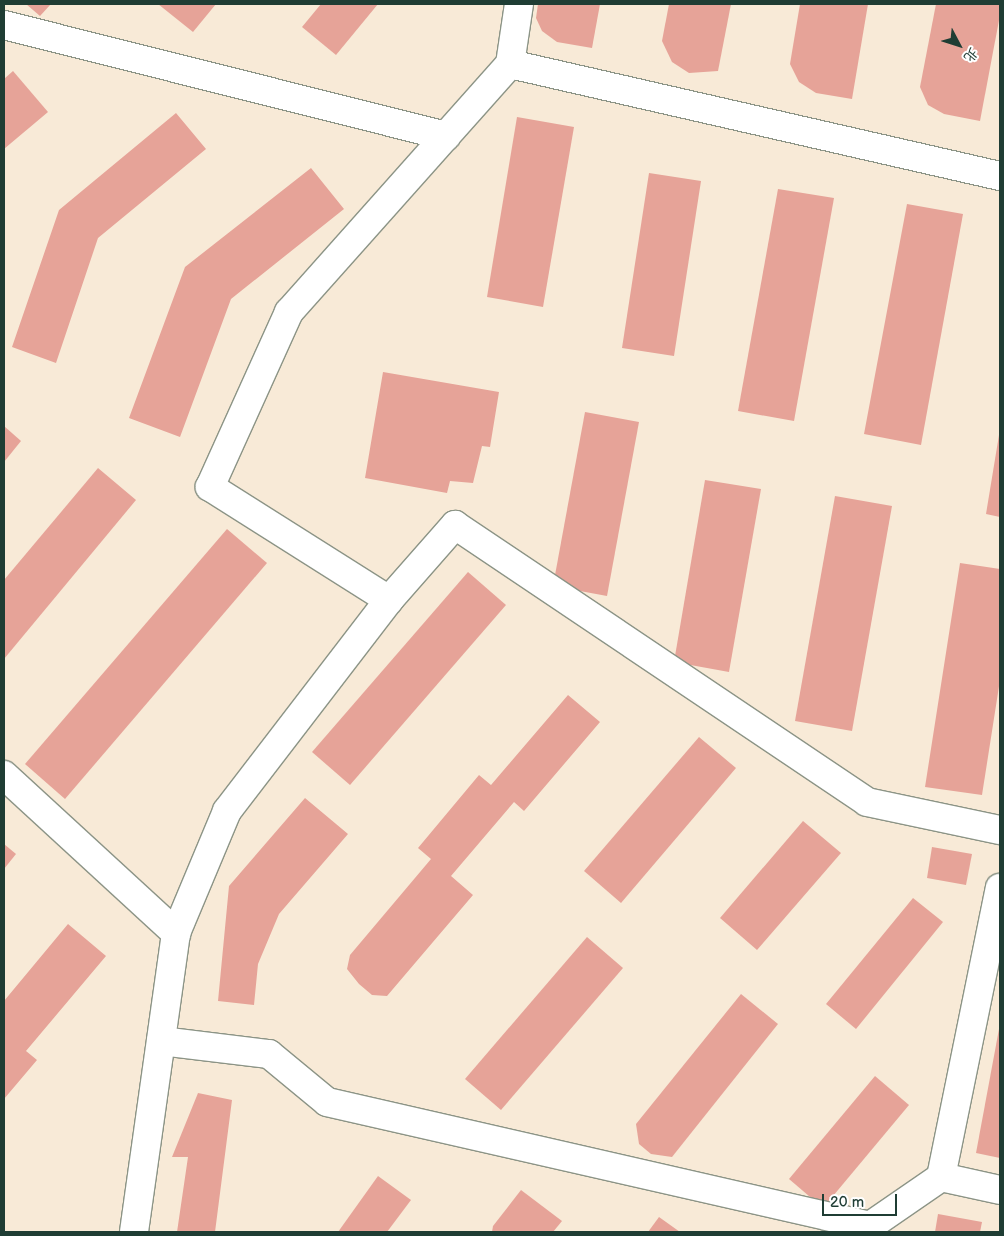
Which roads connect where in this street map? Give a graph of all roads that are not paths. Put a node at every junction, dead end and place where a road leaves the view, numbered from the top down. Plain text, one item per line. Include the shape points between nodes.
1 (519, 4) edge
2 (4, 25) edge
3 (510, 64) junction
4 (446, 136) junction
5 (1000, 176) edge
6 (389, 600) junction
7 (4, 775) edge
8 (1000, 830) edge
9 (1000, 888) edge
10 (176, 933) junction
11 (161, 1041) junction
12 (941, 1177) junction
13 (1000, 1190) edge
14 (134, 1232) edge

1 - 3 lane
2 - 4 lane
3 - 4 lane
3 - 5 lane
4 - 6 lane via 289,312 210,487
6 - 8 lane via 456,525 867,802
6 - 10 lane via 227,811
7 - 10 lane
9 - 12 lane
10 - 11 lane
11 - 12 lane via 269,1054 327,1102 870,1226
11 - 14 lane
12 - 13 lane

